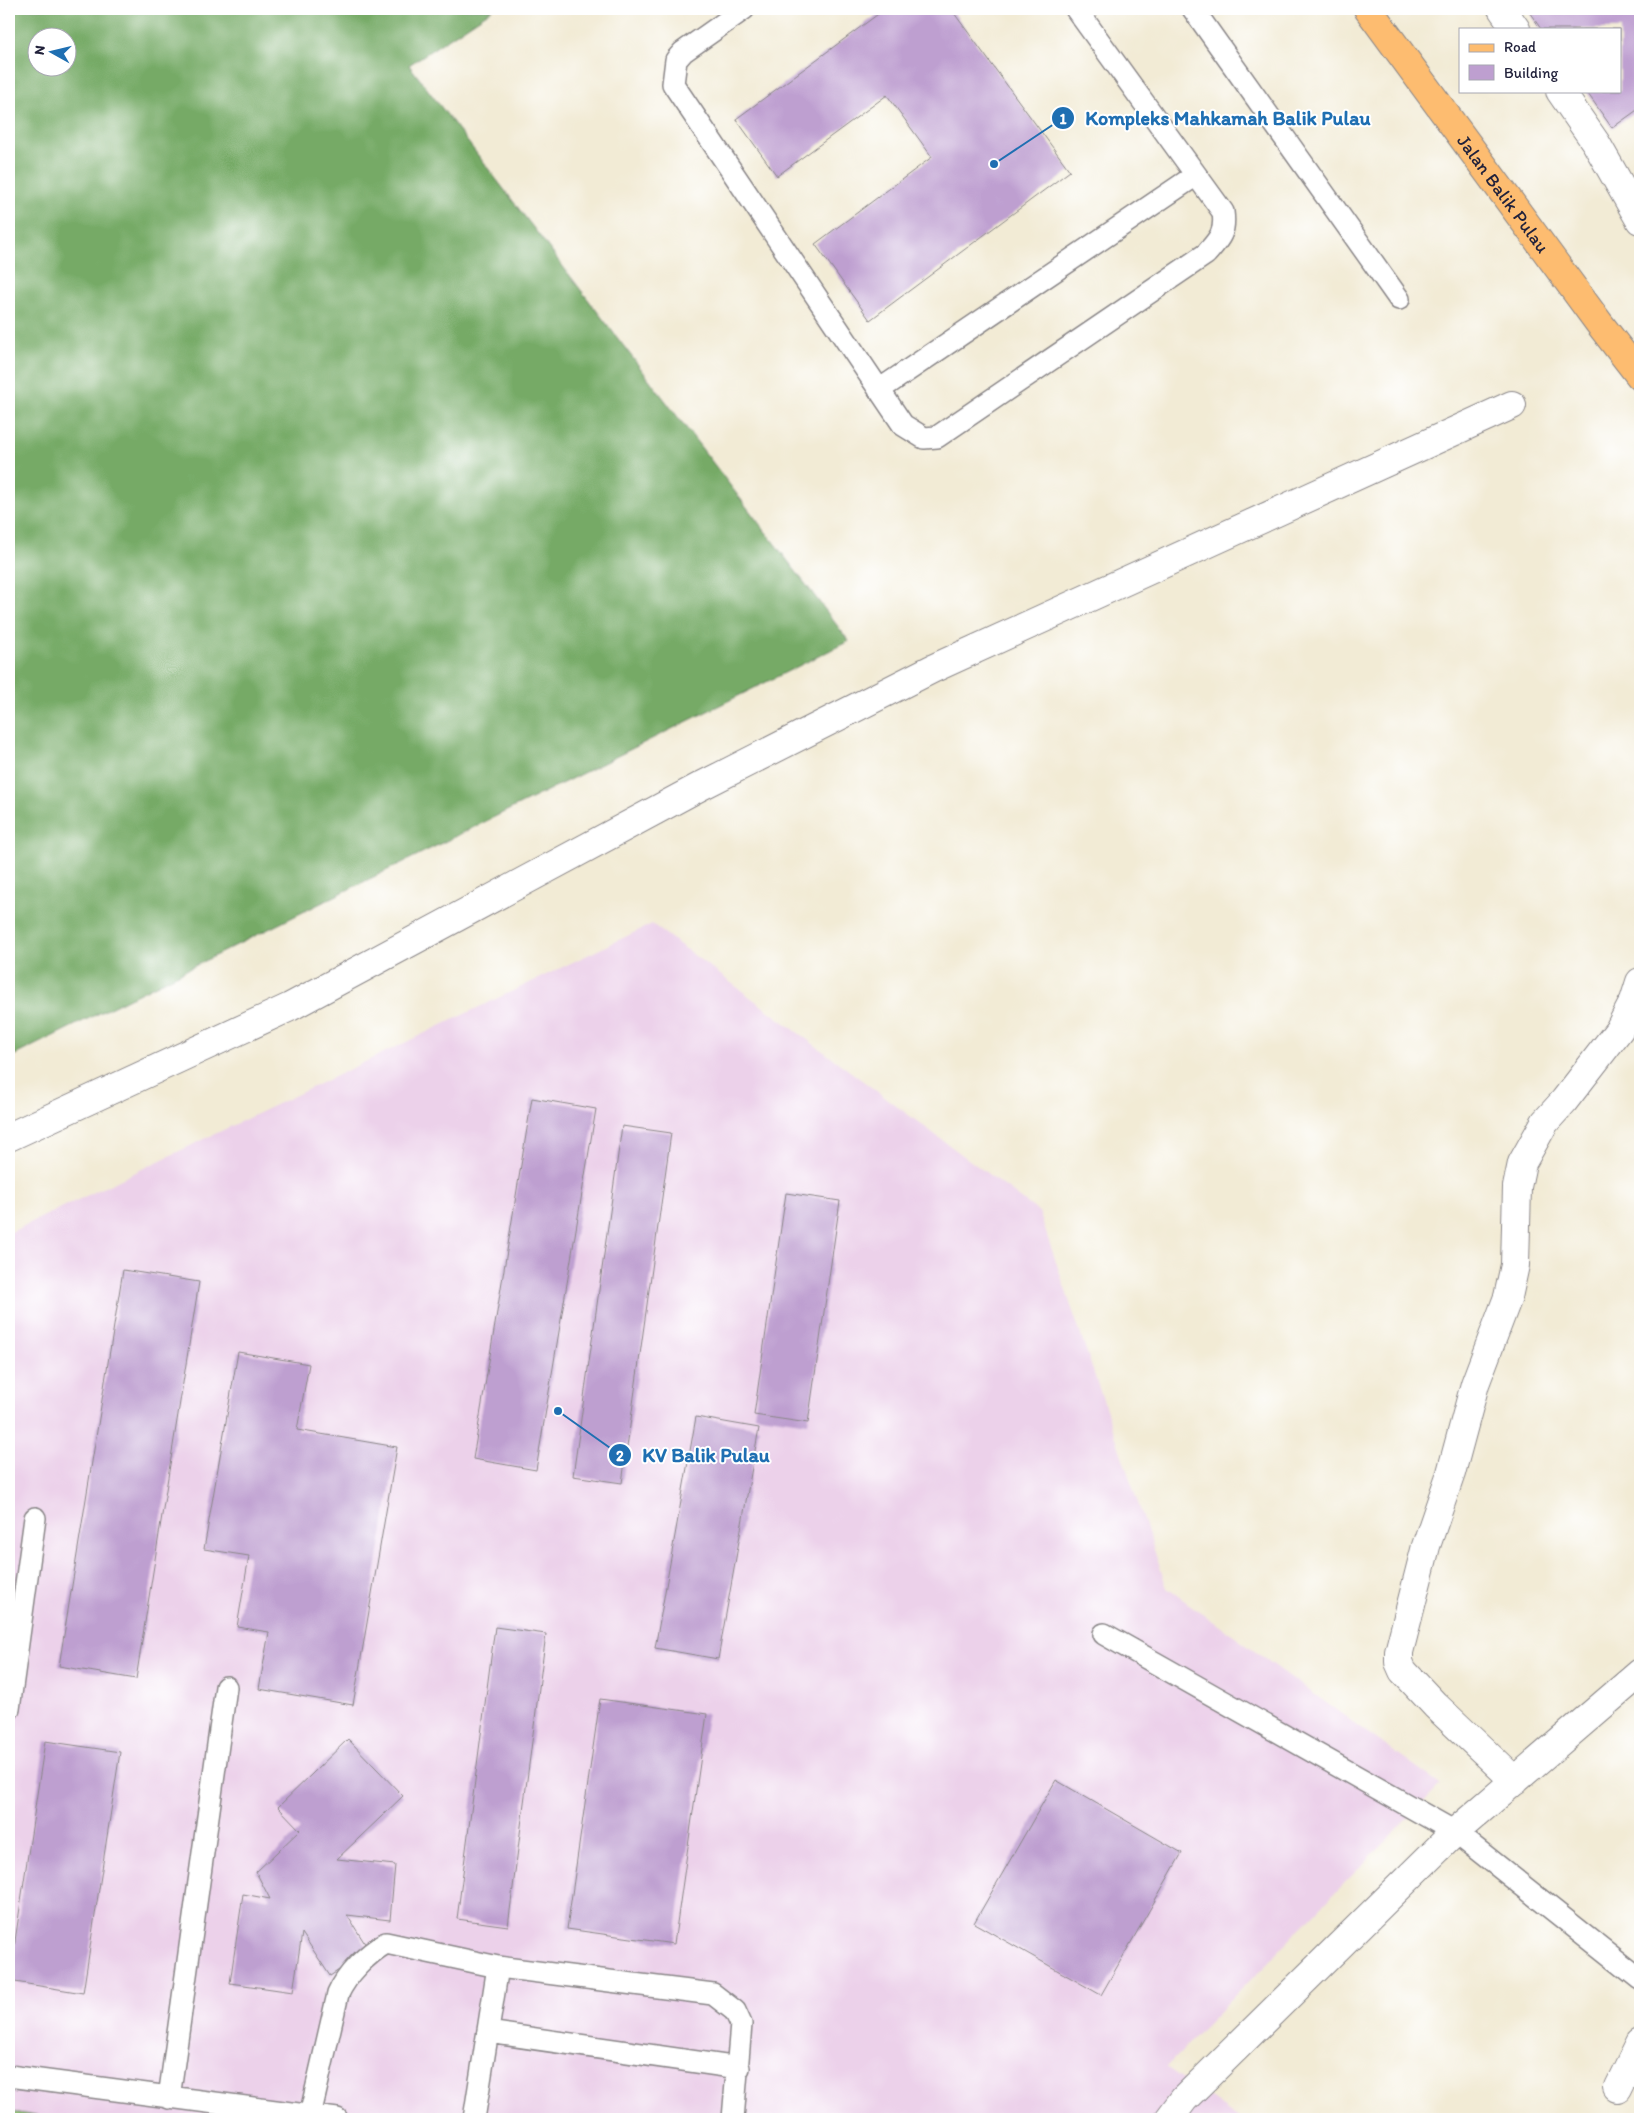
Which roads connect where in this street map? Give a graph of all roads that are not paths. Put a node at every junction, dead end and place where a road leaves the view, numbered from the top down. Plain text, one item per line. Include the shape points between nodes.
1 (744, 9) edge
2 (1076, 9) edge
3 (1192, 9) edge
4 (1368, 9) edge
5 (1502, 9) edge
6 (1515, 28) edge
7 (1561, 92) edge
8 (1196, 175) junction
9 (1640, 220) edge
10 (1399, 299) dead end
11 (1640, 376) edge
12 (879, 390) junction
13 (1512, 405) dead end
14 (1640, 982) edge
15 (9, 1136) edge
16 (35, 1518) dead end
17 (1104, 1634) dead end
18 (1640, 1673) edge
19 (226, 1686) dead end
20 (9, 1709) edge
21 (1515, 1781) junction
22 (1455, 1832) junction
23 (498, 1967) junction
24 (1640, 1979) edge
25 (488, 2032) junction
26 (1640, 2044) edge
27 (739, 2068) junction
28 (9, 2076) edge
29 (1618, 2088) dead end
30 (169, 2098) junction
31 (310, 2116) junction
32 (337, 2119) edge
33 (474, 2119) edge
34 (733, 2119) edge
35 (1169, 2119) edge

1 - 12 lane via 683,52 676,60 673,84
2 - 8 lane
3 - 10 lane
4 - 11 main road, Jalan Balik Pulau
5 - 6 street
7 - 9 street via 1596,142
8 - 12 lane
8 - 12 lane via 1223,212 1225,224 1222,234 1206,254 970,415 937,437 924,438 903,425
13 - 15 street via 932,669 701,786 290,1007
14 - 21 street via 1619,1030 1545,1122 1522,1163 1516,1187 1515,1265 1508,1297 1475,1384 1451,1473 1426,1546 1399,1652 1402,1671
16 - 20 lane
17 - 22 lane
18 - 21 street
19 - 30 lane
21 - 22 street
22 - 24 lane
22 - 35 street via 1184,2098
23 - 25 lane
23 - 27 lane via 713,1994 735,2011 741,2024
23 - 31 lane via 386,1943 376,1949 343,1982 338,1994
25 - 27 lane
25 - 33 lane
26 - 29 street
27 - 34 lane
28 - 30 lane
30 - 31 lane
31 - 32 lane

